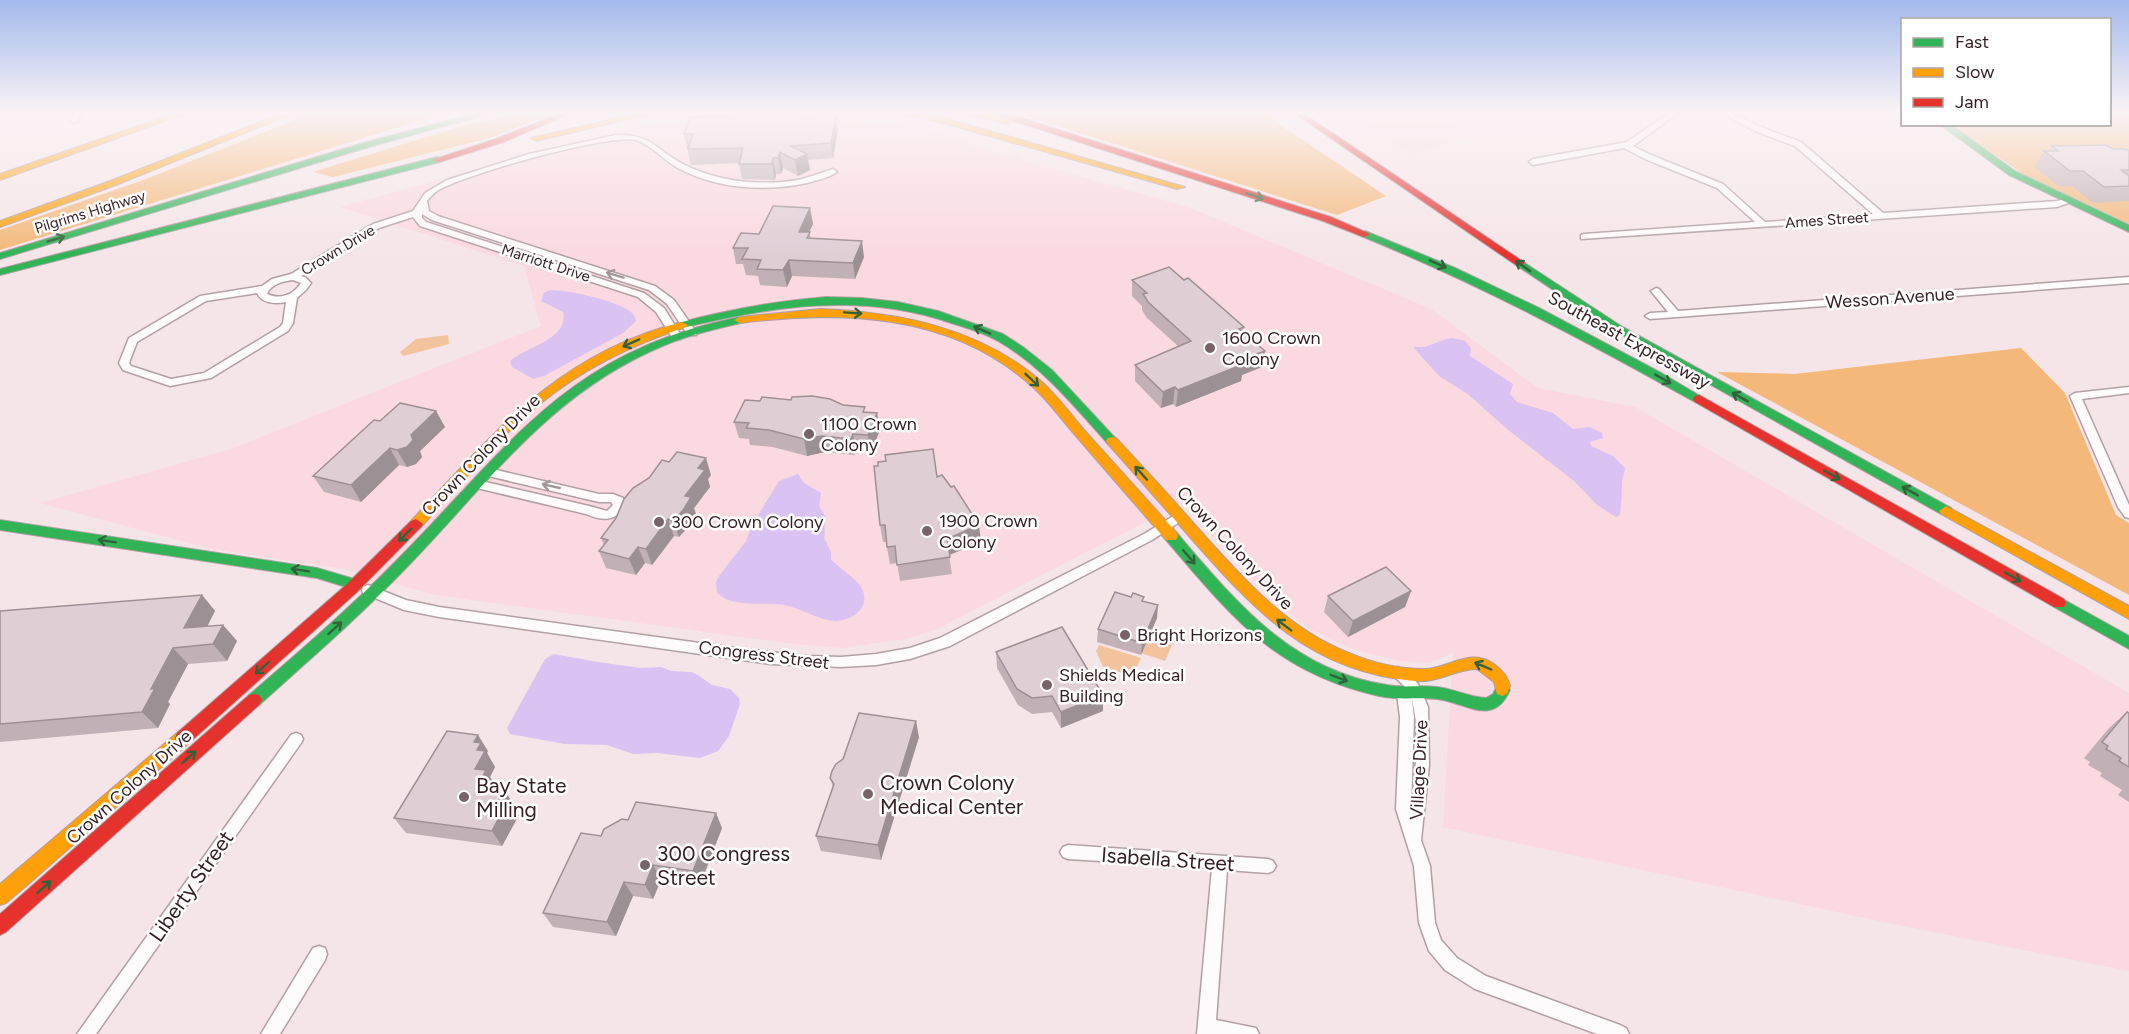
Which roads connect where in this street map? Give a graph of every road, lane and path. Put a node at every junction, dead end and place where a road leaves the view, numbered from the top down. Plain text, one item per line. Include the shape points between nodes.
1 (36, 159) edge
2 (49, 159) edge
3 (176, 159) edge
4 (322, 159) edge
5 (436, 159) edge
6 (448, 159) edge
7 (531, 159) edge
8 (670, 159) edge
9 (1083, 159) edge
10 (1142, 159) edge
11 (1366, 159) edge
12 (1548, 159) edge
13 (1654, 159) edge
14 (1816, 159) edge
15 (1992, 159) edge
16 (1533, 162) dead end
17 (0, 170) edge
18 (833, 172) dead end
19 (0, 177) edge
20 (363, 180) junction
21 (2070, 201) junction
22 (422, 211) junction
23 (1881, 216) junction
24 (0, 224) edge
25 (1762, 224) junction
26 (2129, 229) edge
27 (1584, 237) dead end
28 (1399, 247) junction
29 (0, 256) edge
30 (293, 277) junction
31 (2, 279) edge
32 (304, 280) junction
33 (2129, 280) edge
34 (263, 289) junction
35 (1656, 291) dead end
36 (292, 297) junction
37 (1675, 314) junction
38 (1650, 316) dead end
39 (689, 327) junction
40 (675, 332) junction
41 (2129, 390) edge
42 (488, 472) junction
43 (477, 484) junction
44 (1944, 510) junction
45 (2129, 514) edge
46 (1180, 516) junction
47 (0, 525) edge
48 (1163, 528) junction
49 (1925, 528) junction
50 (2019, 566) junction
51 (356, 585) junction
52 (374, 592) junction
53 (2129, 613) edge
54 (2129, 627) edge
55 (2129, 644) edge
56 (1456, 666) junction
57 (1398, 673) junction
58 (1410, 694) junction
59 (1464, 700) junction
60 (296, 739) dead end
61 (1068, 852) dead end
62 (1220, 863) junction
63 (1268, 866) dead end
64 (0, 896) edge
65 (0, 926) edge
66 (319, 954) dead end
67 (1206, 1031) edge
68 (86, 1034) edge
69 (270, 1034) edge
70 (1250, 1034) edge
71 (1620, 1034) edge

1 - 17 main road
2 - 19 main road
3 - 24 main road, Pilgrims Highway
29 -> 4 main road, Pilgrims Highway
5 - 20 main road
6 - 20 main road
7 - 22 street via 462,177 435,189
8 - 18 street via 682,168 738,184 794,183
9 - 28 main road
10 -> 28 main road, Southeast Expressway
44 -> 11 main road, Southeast Expressway via 1612,324
12 - 16 street
13 - 25 street via 1715,183
14 - 23 street
15 - 21 main road
20 - 31 main road
21 - 23 street, Ames Street
21 - 26 main road
22 - 30 street, Crown Drive via 376,226
22 - 32 street, Crown Drive via 385,229
39 -> 22 street, Marriott Drive via 671,302 648,286
22 - 40 street, Marriott Drive via 420,222 426,225 637,293 658,307
23 - 25 street, Ames Street
25 - 27 street, Ames Street
28 -> 49 main road, Southeast Expressway via 1564,324
30 - 32 street, Crown Drive
30 - 34 street, Crown Drive
32 - 36 street, Crown Drive via 302,290
33 - 37 street, Wesson Avenue
34 - 36 street, Crown Drive via 263,296 271,300
34 - 36 street, Crown Drive via 202,298 133,340 124,363 127,368 170,383 216,372 284,329
35 - 37 street
37 - 38 street, Wesson Avenue
39 - 40 main road, Crown Colony Drive
46 -> 39 main road, Crown Colony Drive via 1050,373 1013,346 962,322 894,305 821,300 747,308
39 -> 48 main road, Crown Colony Drive via 766,316 837,312 905,319 958,335 1006,360 1033,380
40 - 42 main road, Crown Colony Drive via 577,388 530,427
40 -> 51 main road, Crown Colony Drive via 606,355 540,398
41 - 45 street via 2075,396
42 - 43 main road, Crown Colony Drive
43 -> 42 street via 606,516 617,509 618,501 608,498
43 - 52 main road, Crown Colony Drive
44 - 50 main road
44 - 53 main road, Southeast Expressway
46 - 48 street, Congress Street
57 -> 46 main road, Crown Colony Drive via 1339,656 1287,628
51 -> 47 main road via 317,573
48 - 52 street, Congress Street via 945,642 910,653 851,663 788,660 431,611
48 -> 58 main road, Crown Colony Drive via 1239,614 1280,649 1336,677 1370,688
49 - 50 main road
49 -> 55 main road, Southeast Expressway
50 - 54 main road
51 - 52 street, Congress Street
51 -> 64 main road, Crown Colony Drive
65 -> 52 main road, Crown Colony Drive
56 - 57 main road, Crown Colony Drive via 1428,675
56 - 59 main road via 1449,675 1449,683
59 -> 56 main road, Crown Colony Drive via 1476,705 1493,704 1500,698 1503,686 1497,674 1481,664 1467,662
57 - 58 street, Village Drive
58 - 59 main road, Crown Colony Drive via 1443,694
58 - 71 street, Village Drive via 1402,802 1424,874 1429,931 1435,945 1451,964 1491,987
60 - 68 street, Liberty Street
61 - 62 street, Isabella Street
62 - 63 street, Isabella Street
62 - 67 street
66 - 69 street
67 - 70 street

